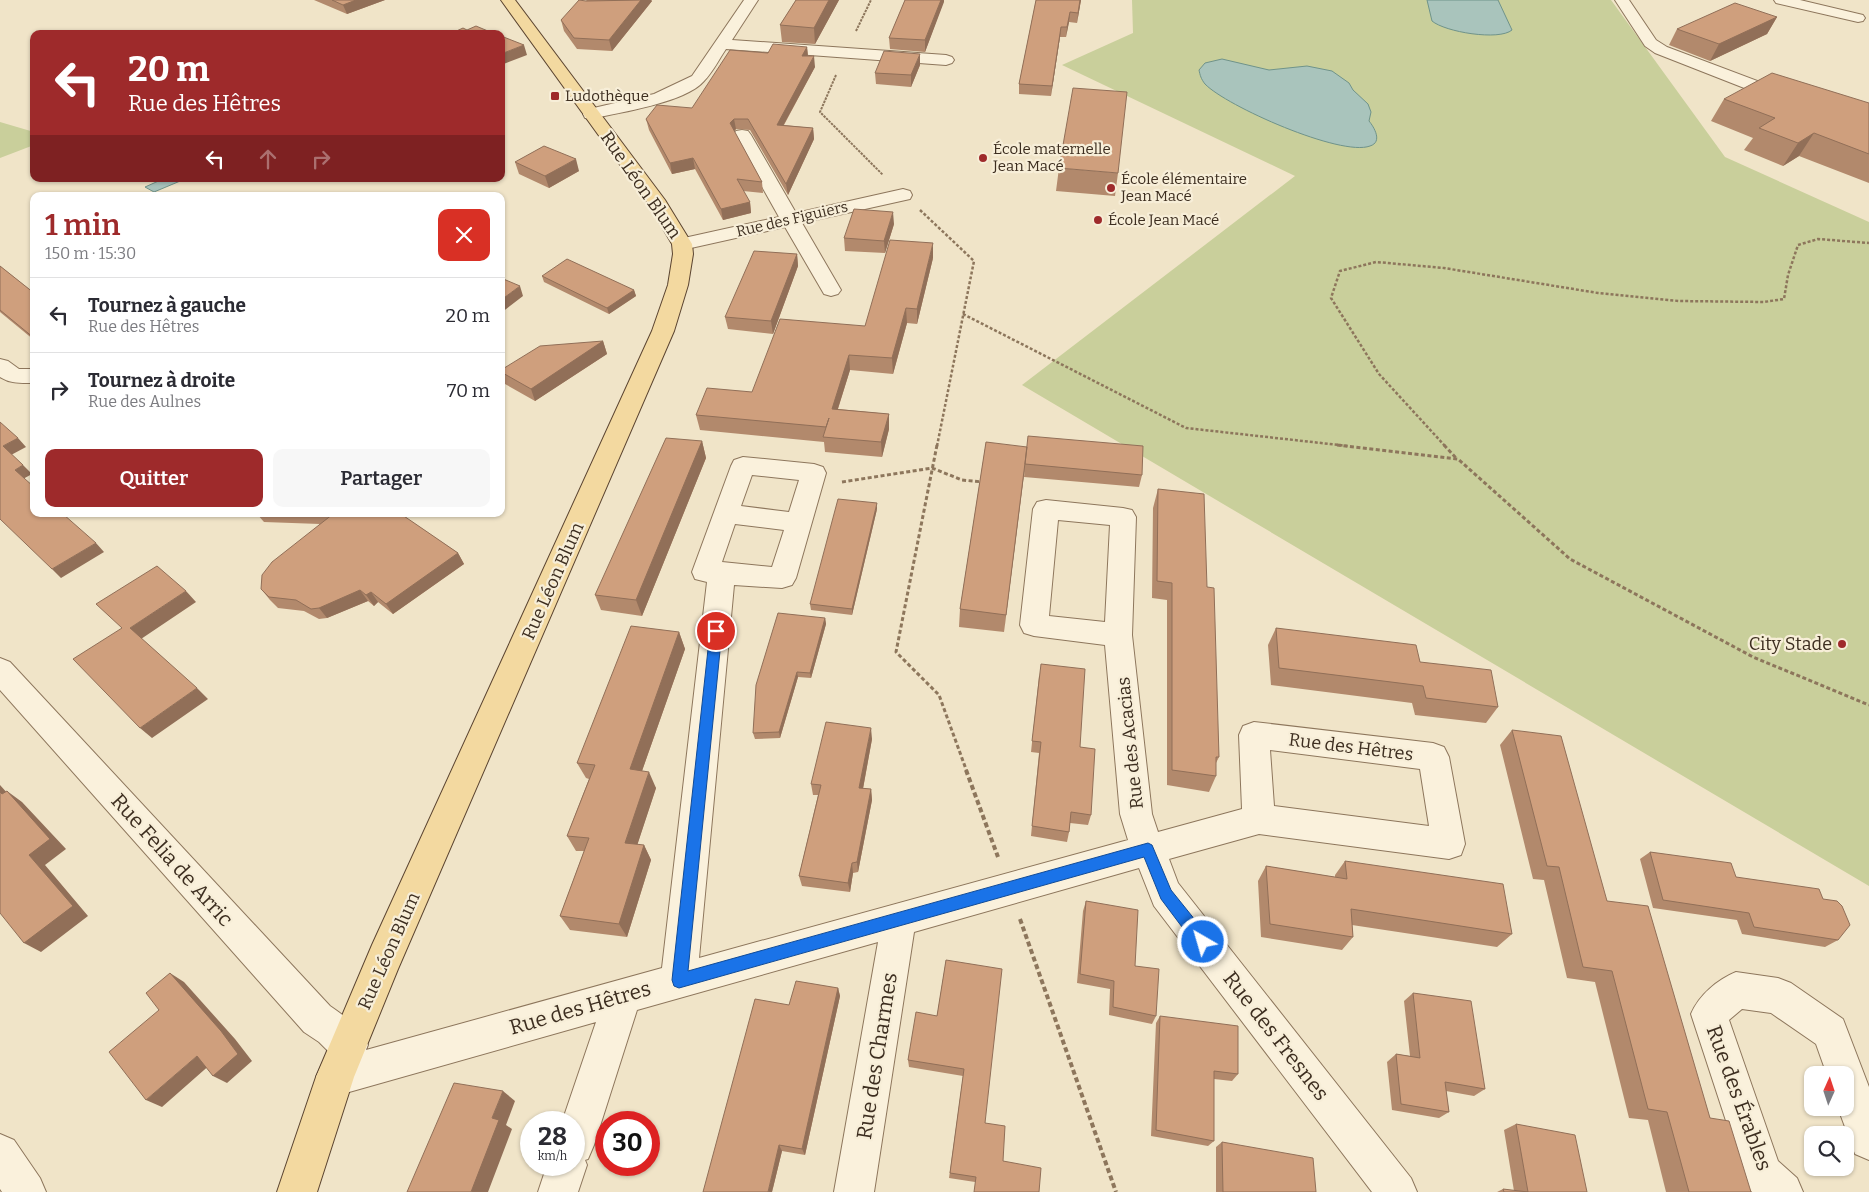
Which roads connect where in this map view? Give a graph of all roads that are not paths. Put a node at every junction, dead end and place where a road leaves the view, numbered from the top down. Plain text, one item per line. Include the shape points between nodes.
1 (508, 0) edge
2 (751, 0) edge
3 (1622, 0) edge
4 (1781, 0) edge
5 (1865, 20) edge
6 (722, 44) junction
7 (946, 60) dead end
8 (1797, 101) edge
9 (591, 114) junction
10 (742, 135) edge
11 (903, 194) road end
12 (791, 220) junction
13 (682, 244) junction
14 (831, 290) dead end
15 (0, 366) edge
16 (30, 376) edge
17 (726, 514) junction
18 (799, 522) junction
19 (722, 572) junction
20 (1118, 635) junction
21 (0, 670) edge
22 (1259, 819) junction
23 (1148, 850) junction
24 (899, 919) junction
25 (679, 980) junction
26 (623, 996) junction
27 (349, 1045) junction
28 (335, 1077) junction
29 (585, 1112) edge
30 (1869, 1140) edge
31 (0, 1154) edge
32 (563, 1176) edge
33 (26, 1192) edge
34 (298, 1192) edge
35 (558, 1192) edge
36 (854, 1192) edge
37 (1397, 1192) edge
38 (1783, 1192) edge

1 - 9 main road, Rue Léon Blum
2 - 6 street
3 - 8 street via 1650,43 1656,47
4 - 5 street
6 - 7 street
6 - 9 street via 698,79 685,88
9 - 13 main road, Rue Léon Blum via 658,204
10 - 12 street
11 - 12 street, Rue des Figuiers
12 - 13 street, Rue des Figuiers
12 - 14 street
13 - 27 main road, Rue Léon Blum via 678,285 663,331
15 - 16 street via 14,376
17 - 18 street
17 - 18 street via 743,466 814,473
17 - 19 street via 705,572
18 - 19 street via 782,578
19 - 25 street
20 - 20 street, Rue des Acacias via 1122,517 1046,509 1034,626
20 - 23 street, Rue des Acacias via 1136,814
21 - 27 street, Rue Felia de Arric via 316,1019
22 - 22 street, Rue des Hêtres via 1373,834 1449,844 1433,757 1254,734
22 - 23 street, Rue des Hêtres
23 - 24 street, Rue des Hêtres
23 - 37 street, Rue des Fresnes via 1166,894
24 - 25 street, Rue des Hêtres
24 - 36 street, Rue des Charmes
25 - 26 street, Rue des Hêtres
26 - 28 street, Rue des Hêtres
26 - 29 street
27 - 28 main road, Rue Léon Blum
28 - 34 main road, Rue Léon Blum
30 - 38 street, Rue des Érables via 1830,1032 1778,996 1736,990 1710,1014 1762,1174
31 - 33 street
32 - 35 street

